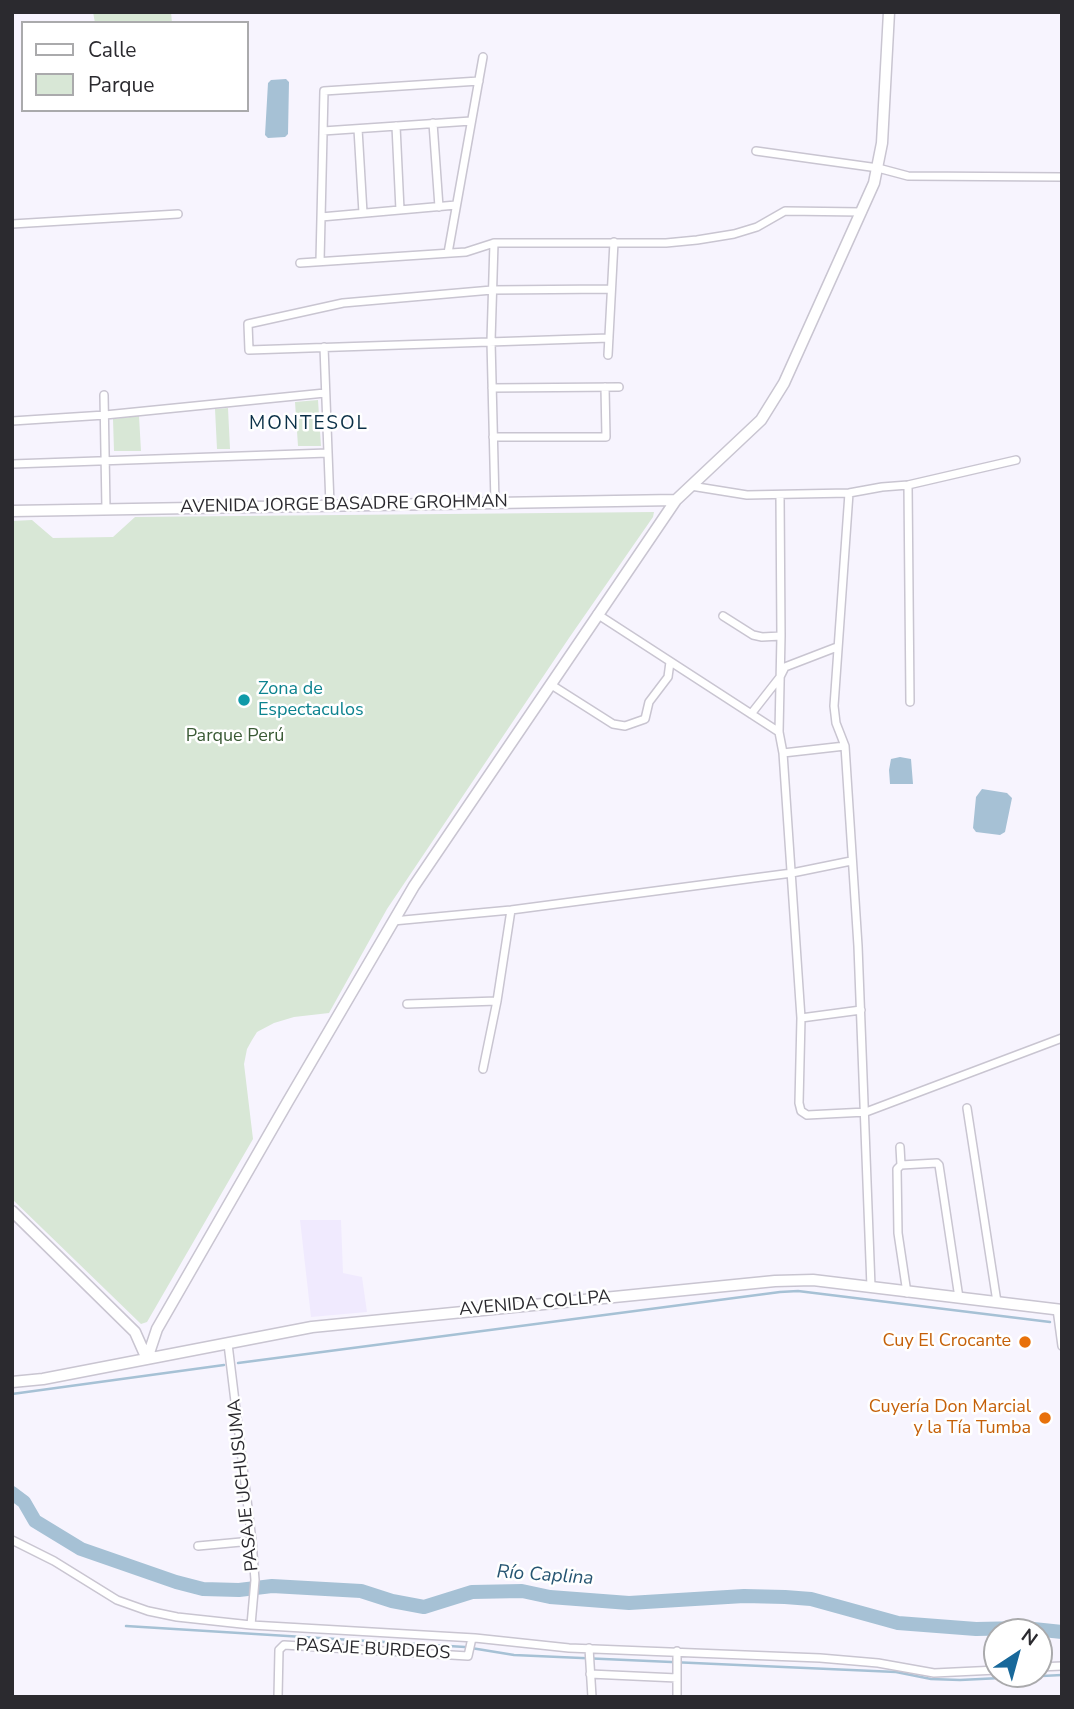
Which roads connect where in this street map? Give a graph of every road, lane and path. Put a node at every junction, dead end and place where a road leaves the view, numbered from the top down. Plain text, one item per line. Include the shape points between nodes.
1 (889, 12) edge
2 (483, 57) dead end
3 (479, 81) junction
4 (471, 121) junction
5 (433, 123) junction
6 (396, 126) junction
7 (358, 129) junction
8 (323, 131) junction
9 (756, 151) dead end
10 (878, 168) junction
11 (1062, 177) edge
12 (456, 205) junction
13 (439, 207) junction
14 (400, 210) junction
15 (862, 212) junction
16 (363, 213) junction
17 (178, 214) dead end
18 (321, 217) junction
19 (12, 224) edge
20 (614, 242) junction
21 (494, 243) junction
22 (449, 253) junction
23 (320, 261) junction
24 (300, 262) dead end
25 (611, 289) junction
26 (492, 290) junction
27 (609, 338) junction
28 (491, 341) junction
29 (324, 347) junction
30 (608, 355) dead end
31 (492, 387) junction
32 (605, 387) junction
33 (619, 387) dead end
34 (325, 393) junction
35 (104, 395) dead end
36 (105, 415) junction
37 (12, 421) edge
38 (493, 437) junction
39 (328, 453) junction
40 (1016, 460) dead end
41 (105, 461) junction
42 (12, 464) edge
43 (908, 485) junction
44 (691, 486) junction
45 (849, 493) junction
46 (780, 496) junction
47 (676, 500) junction
48 (495, 503) junction
49 (330, 505) junction
50 (106, 509) junction
51 (12, 511) edge
52 (597, 614) junction
53 (723, 616) dead end
54 (781, 636) junction
55 (837, 647) junction
56 (670, 662) junction
57 (780, 677) junction
58 (550, 684) junction
59 (910, 702) dead end
60 (751, 714) junction
61 (779, 733) junction
62 (845, 746) junction
63 (783, 753) junction
64 (851, 861) junction
65 (792, 873) junction
66 (511, 910) junction
67 (392, 921) junction
68 (497, 1002) junction
69 (407, 1004) dead end
70 (861, 1010) junction
71 (802, 1018) junction
72 (1062, 1038) edge
73 (483, 1069) dead end
74 (967, 1108) dead end
75 (866, 1112) junction
76 (900, 1147) dead end
77 (901, 1165) junction
78 (12, 1211) edge
79 (871, 1287) junction
80 (907, 1293) junction
81 (959, 1298) junction
82 (997, 1302) junction
83 (1059, 1309) edge
84 (228, 1344) junction
85 (1062, 1346) edge
86 (147, 1359) junction
87 (12, 1382) edge
88 (12, 1540) edge
89 (252, 1541) junction
90 (198, 1546) dead end
91 (250, 1625) junction
92 (471, 1644) junction
93 (677, 1651) junction
94 (589, 1656) junction
95 (983, 1671) edge
96 (590, 1674) junction
97 (677, 1678) junction
98 (278, 1697) edge
99 (592, 1697) edge
100 (677, 1697) edge

1 - 10 main road
2 - 3 street
3 - 4 street
3 - 8 street via 324,91
4 - 5 street
4 - 12 street
5 - 6 street
5 - 13 street
6 - 7 street
6 - 14 street
7 - 8 street
7 - 16 street
8 - 18 street
9 - 10 street
10 - 11 street via 908,176
10 - 15 main road
12 - 13 street
12 - 22 street
13 - 14 street
14 - 16 street
15 - 20 street via 785,211 757,228 734,234 666,243
15 - 44 main road via 772,404
16 - 18 street
17 - 19 street
18 - 23 street
20 - 21 street
20 - 25 street
21 - 22 street
21 - 26 street
22 - 23 street
23 - 24 street
25 - 26 street
25 - 27 street
26 - 28 street
26 - 29 street via 343,303 248,324 249,350
27 - 28 street
27 - 30 street
28 - 29 street
28 - 31 street
29 - 34 street
31 - 32 street
31 - 38 street
32 - 33 street
32 - 38 street via 606,437
34 - 36 street
34 - 39 street
35 - 36 street
36 - 37 street
36 - 41 street
38 - 48 street
39 - 41 street
39 - 49 street
40 - 43 street
41 - 42 street
41 - 50 street
43 - 45 street
43 - 59 street
44 - 46 street
44 - 47 main road
45 - 46 street
45 - 55 street
46 - 54 street
47 - 48 main road, AVENIDA JORGE BASADRE GROHMAN
47 - 52 main road
48 - 49 main road, AVENIDA JORGE BASADRE GROHMAN
49 - 50 main road, AVENIDA JORGE BASADRE GROHMAN
50 - 51 main road, AVENIDA JORGE BASADRE GROHMAN
52 - 56 street
52 - 58 main road
53 - 54 street via 753,635
54 - 57 street
55 - 57 street via 785,667
55 - 62 street via 836,723
56 - 58 street via 668,677 653,696 645,719 625,726 613,724
56 - 60 street
57 - 60 street
57 - 61 street
58 - 67 main road
60 - 61 street
61 - 63 street
62 - 63 street
62 - 64 street
63 - 65 street
64 - 65 street
64 - 70 street
65 - 66 street
65 - 71 street
66 - 67 street
66 - 68 street
67 - 86 main road via 157,1329
68 - 69 street
68 - 73 street
70 - 71 street
70 - 75 street
71 - 75 street via 801,1111 807,1115
72 - 75 street
74 - 82 street
75 - 79 street
76 - 77 street
77 - 80 street via 897,1169 898,1233
77 - 81 street via 939,1165
78 - 86 main road via 135,1332
79 - 80 main road, AVENIDA COLLPA
79 - 84 main road, AVENIDA COLLPA via 775,1281 312,1326
80 - 81 main road, AVENIDA COLLPA
81 - 82 main road, AVENIDA COLLPA
82 - 83 main road, AVENIDA COLLPA
83 - 85 street
84 - 86 main road, AVENIDA COLLPA
84 - 89 street, PASAJE UCHUSUMA
86 - 87 main road, AVENIDA COLLPA
88 - 91 street via 130,1606 177,1617
89 - 90 street
89 - 91 street, PASAJE UCHUSUMA via 255,1580
91 - 92 street
92 - 94 street
92 - 98 street, PASAJE BURDEOS via 468,1656 284,1645 279,1650
93 - 94 street
93 - 95 street via 820,1658 934,1673
93 - 97 street
94 - 96 street
96 - 97 street
96 - 99 street
97 - 100 street

